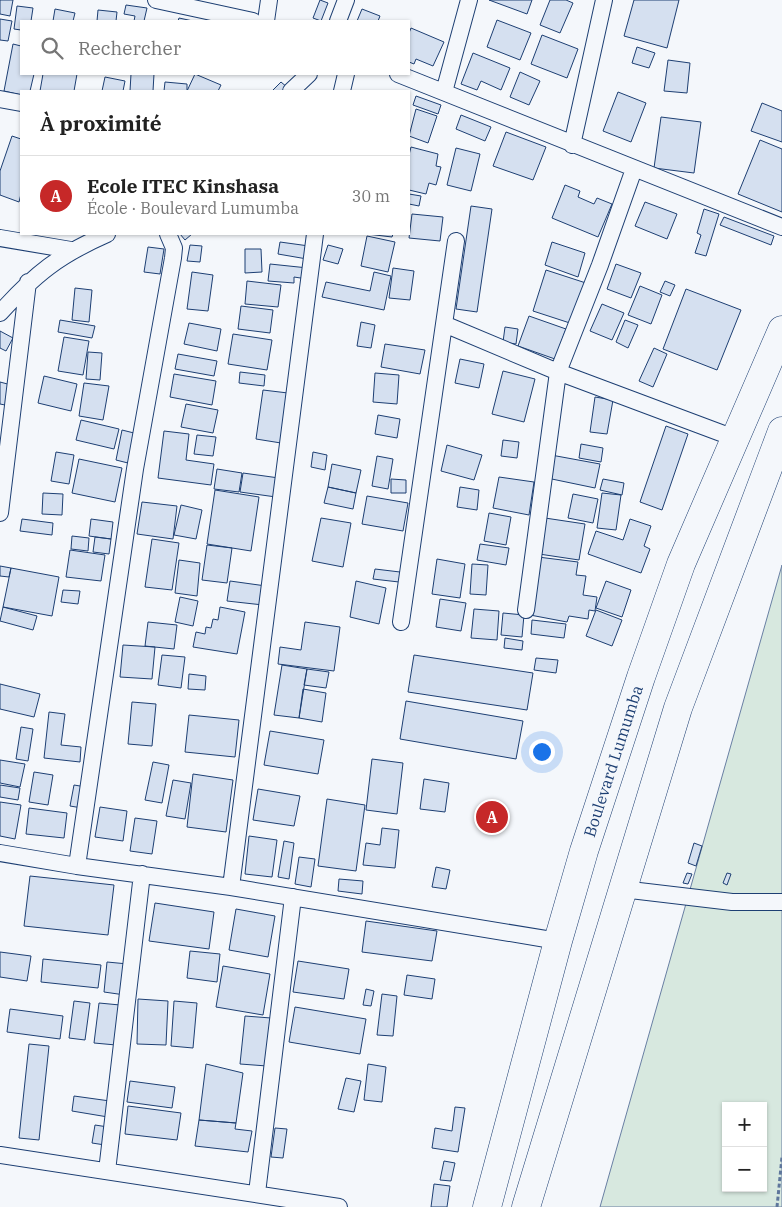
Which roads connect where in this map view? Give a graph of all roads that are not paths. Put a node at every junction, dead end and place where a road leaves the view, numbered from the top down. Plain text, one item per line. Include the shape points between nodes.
1 (156, 0) edge
2 (269, 0) edge
3 (346, 0) edge
4 (469, 0) edge
5 (604, 0) edge
6 (249, 20) edge
7 (266, 20) edge
8 (338, 20) edge
9 (308, 75) edge
10 (346, 75) edge
11 (401, 75) edge
12 (292, 90) edge
13 (342, 90) edge
14 (444, 92) junction
15 (0, 99) edge
16 (20, 103) edge
17 (572, 145) junction
18 (634, 168) junction
19 (782, 227) edge
20 (105, 235) edge
21 (168, 235) edge
22 (315, 235) edge
23 (0, 238) edge
24 (456, 240) dead end
25 (71, 250) junction
26 (28, 282) junction
27 (0, 313) edge
28 (444, 324) junction
29 (782, 330) edge
30 (558, 372) junction
31 (782, 431) edge
32 (737, 439) junction
33 (0, 513) edge
34 (526, 610) dead end
35 (401, 622) dead end
36 (0, 853) edge
37 (77, 866) junction
38 (142, 874) junction
39 (231, 887) junction
40 (622, 889) junction
41 (293, 897) junction
42 (782, 902) edge
43 (558, 941) junction
44 (0, 1155) edge
45 (107, 1171) junction
46 (256, 1193) junction
47 (339, 1207) edge
48 (487, 1207) edge
49 (526, 1207) edge

1 - 6 street
2 - 7 street
3 - 8 street
4 - 14 street
5 - 17 street
9 - 12 street
10 - 13 street
11 - 14 street
14 - 17 street
15 - 16 street
17 - 18 street
18 - 19 street
18 - 30 street
20 - 25 street
21 - 37 street via 174,248 173,258 135,469
22 - 39 street
23 - 25 street
24 - 28 street
25 - 26 street
26 - 27 street
26 - 33 street
28 - 30 street
28 - 35 street
29 - 32 highway, Boulevard Lumumba
30 - 32 street
30 - 34 street
31 - 40 highway via 678,708
32 - 43 highway, Boulevard Lumumba via 681,564 584,851
36 - 37 street
37 - 38 street
38 - 39 street
38 - 45 street
39 - 41 street
40 - 42 street via 732,902
40 - 49 highway
41 - 43 street
41 - 46 street
43 - 48 highway, Boulevard Lumumba
44 - 45 street
45 - 46 street
46 - 47 street

